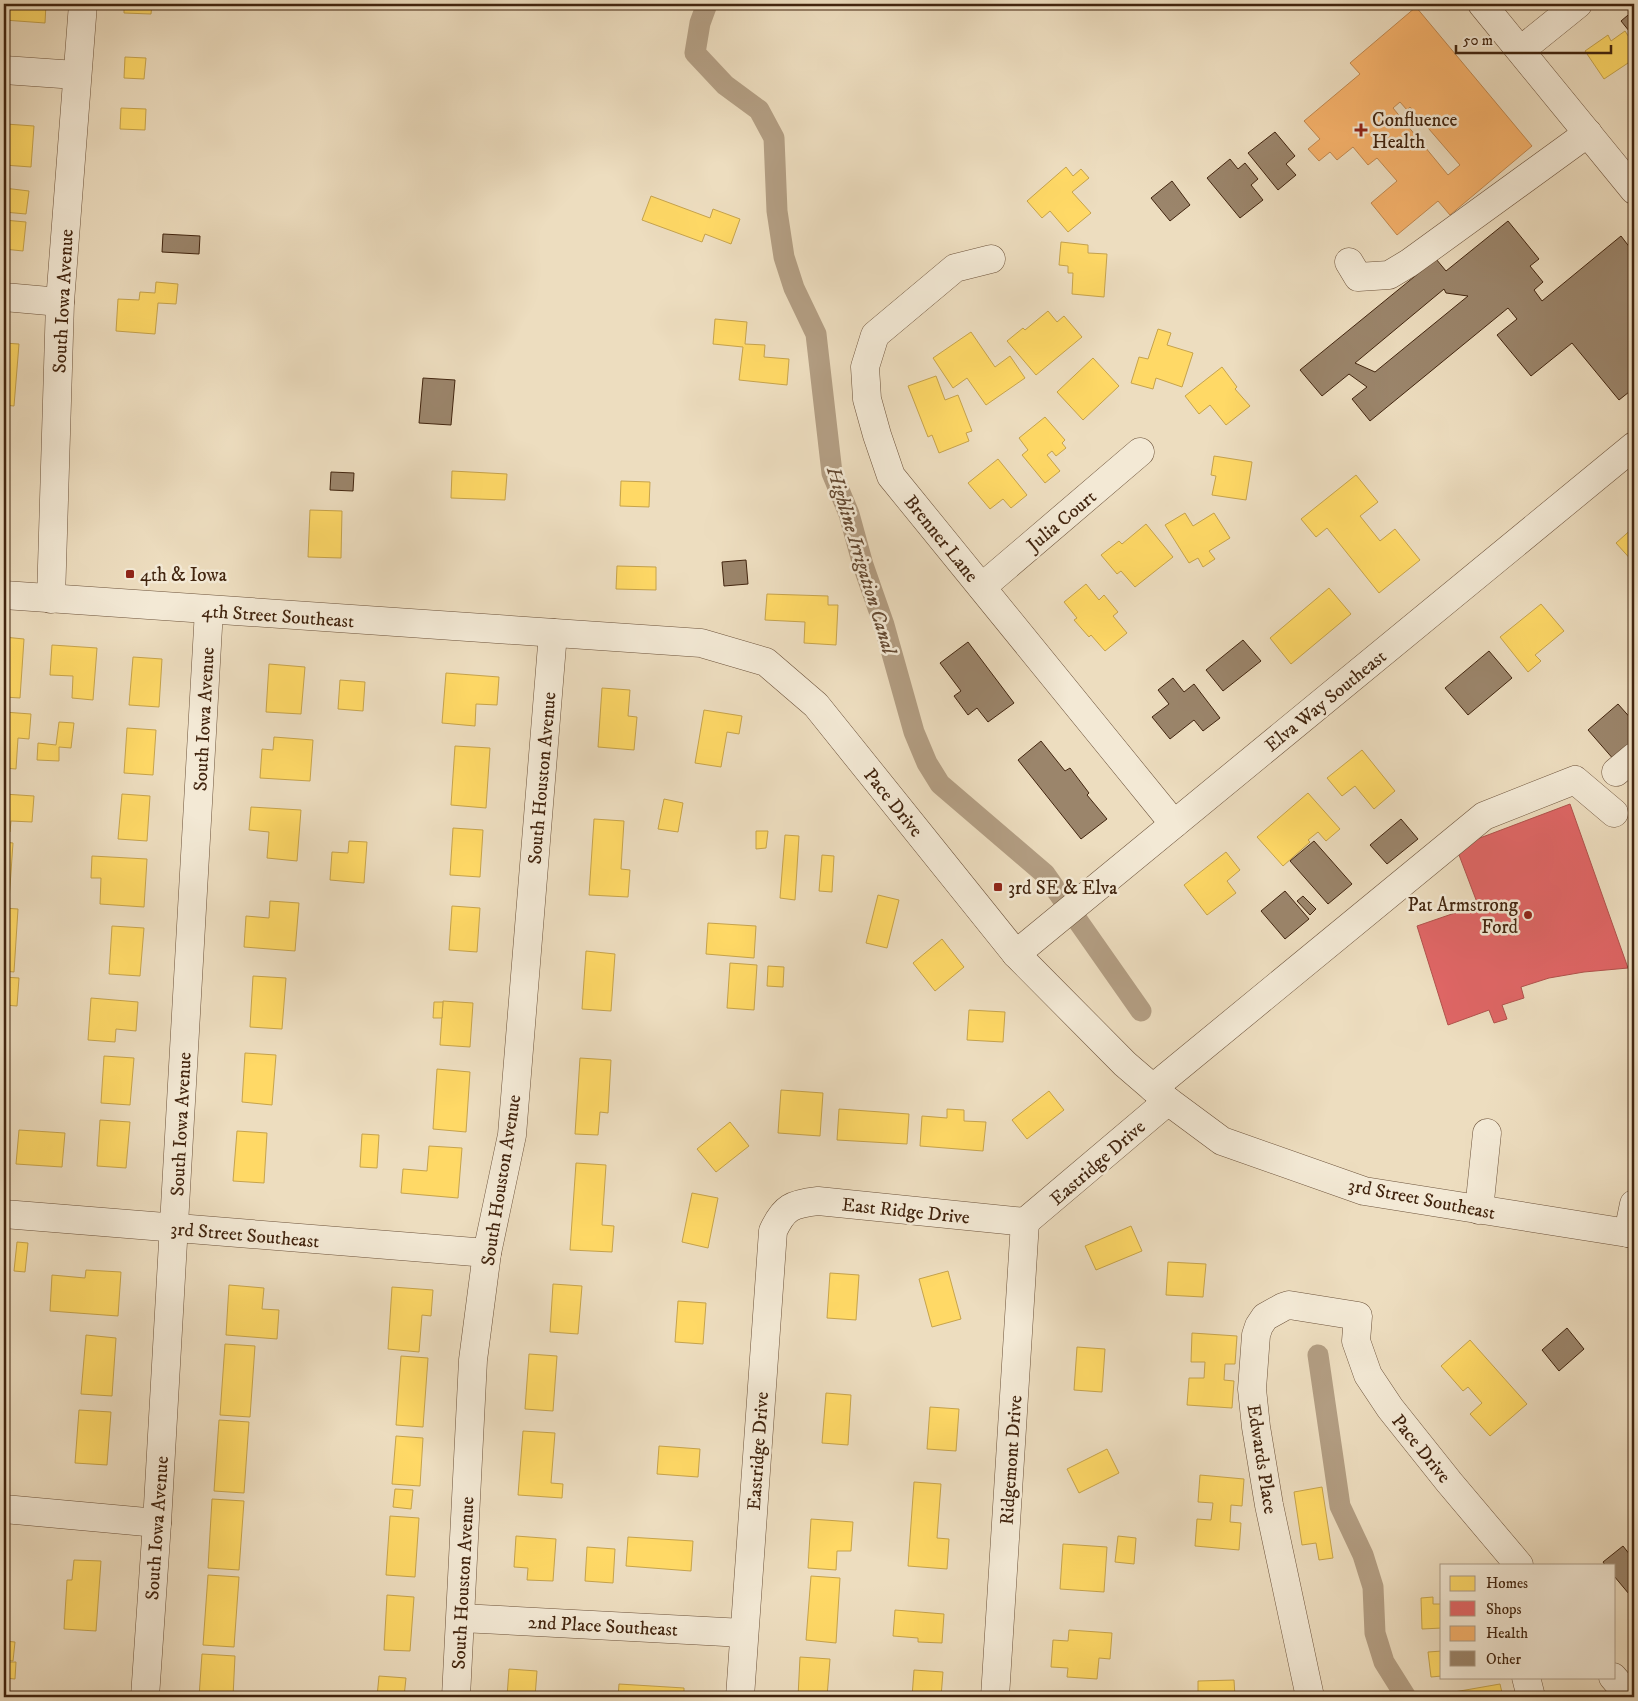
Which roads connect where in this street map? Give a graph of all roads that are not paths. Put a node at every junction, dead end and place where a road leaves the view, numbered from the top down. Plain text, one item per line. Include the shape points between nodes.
1 (83, 4) edge
2 (1482, 4) edge
3 (1578, 4) edge
4 (1520, 50) junction
5 (4, 70) edge
6 (76, 75) junction
7 (1588, 133) junction
8 (1634, 190) edge
9 (991, 259) dead end
10 (1350, 262) dead end
11 (4, 296) edge
12 (60, 302) junction
13 (1634, 446) edge
14 (1140, 452) dead end
15 (982, 587) junction
16 (4, 595) edge
17 (51, 599) junction
18 (209, 610) junction
19 (553, 634) junction
20 (1614, 813) dead end
21 (1174, 824) junction
22 (1016, 954) junction
23 (1160, 1094) junction
24 (1487, 1132) dead end
25 (1634, 1204) edge
26 (788, 1210) joint
27 (1479, 1210) junction
28 (4, 1214) edge
29 (1026, 1222) junction
30 (174, 1228) junction
31 (1631, 1233) edge
32 (487, 1253) junction
33 (1358, 1316) joint
34 (4, 1509) edge
35 (157, 1523) junction
36 (1518, 1564) edge
37 (461, 1618) junction
38 (744, 1633) junction
39 (1526, 1678) edge
40 (1614, 1678) edge
41 (145, 1697) edge
42 (456, 1697) edge
43 (740, 1697) edge
44 (995, 1697) edge
45 (1310, 1697) edge
46 (1531, 1697) edge
47 (1630, 1697) edge

1 - 6 street, South Iowa Avenue
2 - 4 street
3 - 4 street
4 - 7 street
5 - 6 street
6 - 12 street, South Iowa Avenue
7 - 8 street
7 - 10 street via 1389,275 1358,277
9 - 15 street, Brenner Lane via 955,268 875,335 865,367 867,399 892,476
11 - 12 street
12 - 17 street, South Iowa Avenue
13 - 21 street, Elva Way Southeast
14 - 15 street, Julia Court
15 - 21 street, Brenner Lane
16 - 17 street, 4th Street Southeast
17 - 18 street, 4th Street Southeast
18 - 19 street, 4th Street Southeast
18 - 30 street, South Iowa Avenue
19 - 22 street, Pace Drive via 701,643 766,662 816,705
19 - 32 street, South Houston Avenue via 512,1135
20 - 23 street, Eastridge Drive via 1575,780 1484,816
21 - 22 street, Elva Way Southeast
22 - 23 street, Pace Drive via 1125,1064
23 - 27 street, 3rd Street Southeast via 1222,1141 1364,1191
23 - 29 street, Eastridge Drive
24 - 27 street
25 - 31 street
26 - 29 street, East Ridge Drive via 796,1204 818,1201
26 - 38 street, Eastridge Drive via 773,1231
27 - 31 street, 3rd Street Southeast
28 - 30 street, 3rd Street Southeast
29 - 44 street, Ridgemont Drive
30 - 32 street, 3rd Street Southeast
30 - 35 street, South Iowa Avenue
32 - 37 street, South Houston Avenue via 473,1360
33 - 36 street, Pace Drive via 1356,1342 1368,1375 1390,1408
33 - 45 street, Edwards Place via 1289,1305 1265,1318 1256,1336 1252,1389 1256,1427 1269,1506
34 - 35 street
35 - 41 street, South Iowa Avenue
37 - 38 street, 2nd Place Southeast
37 - 42 street, South Houston Avenue
38 - 43 street, Eastridge Drive
39 - 46 street
40 - 47 street

